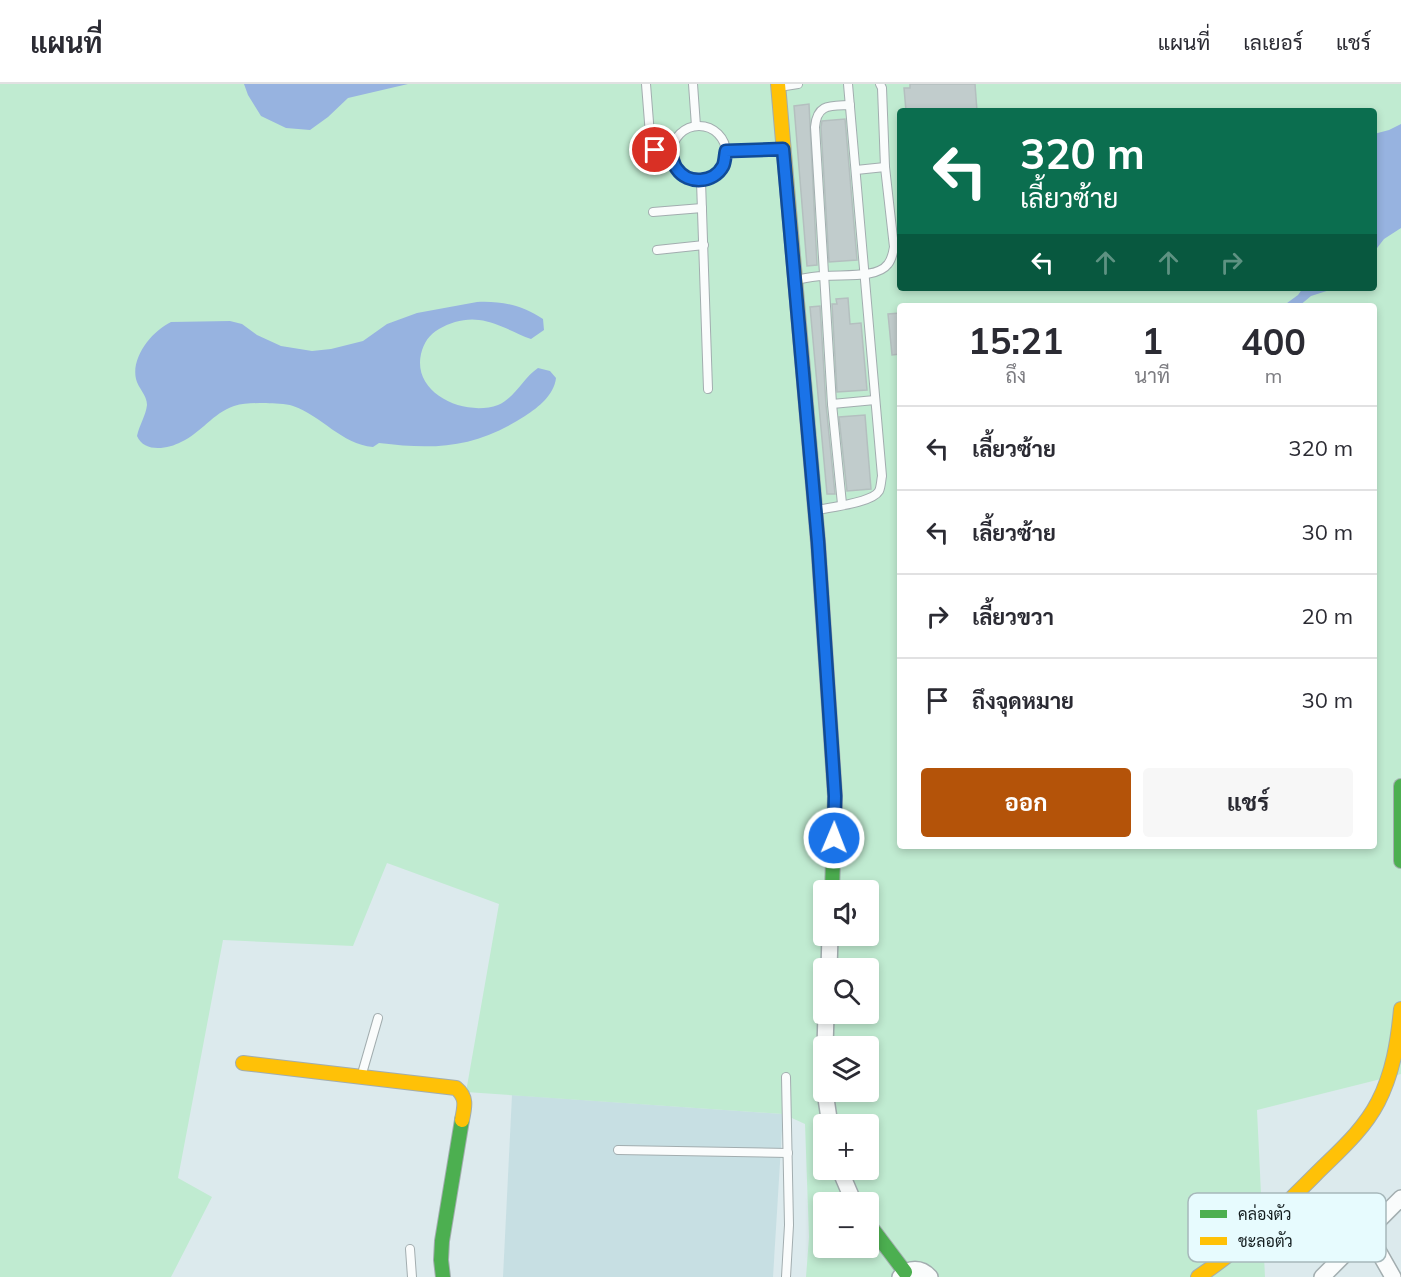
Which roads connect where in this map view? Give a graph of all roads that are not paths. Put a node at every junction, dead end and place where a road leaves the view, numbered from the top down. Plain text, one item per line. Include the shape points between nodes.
1 (646, 84) edge
2 (693, 84) edge
3 (798, 84) edge
4 (848, 84) edge
5 (880, 84) edge
6 (778, 85) edge
7 (850, 105) junction
8 (696, 126) junction
9 (783, 149) junction
10 (726, 151) junction
11 (671, 155) junction
12 (885, 167) junction
13 (856, 170) junction
14 (701, 181) junction
15 (702, 208) junction
16 (653, 212) dead end
17 (704, 245) junction
18 (657, 250) dead end
19 (864, 274) junction
20 (824, 276) junction
21 (795, 280) junction
22 (708, 389) dead end
23 (875, 400) junction
24 (832, 404) junction
25 (842, 504) junction
26 (816, 510) junction
27 (1401, 786) edge
28 (1401, 861) edge
29 (832, 880) edge
30 (1401, 1009) edge
31 (378, 1017) dead end
32 (243, 1063) dead end
33 (361, 1077) junction
34 (786, 1077) dead end
35 (618, 1150) dead end
36 (788, 1153) junction
37 (1296, 1193) edge
38 (1401, 1198) edge
39 (1386, 1214) edge
40 (879, 1240) edge
41 (410, 1249) dead end
42 (1219, 1262) edge
43 (1338, 1262) edge
44 (1384, 1262) edge
45 (902, 1274) edge
46 (412, 1277) edge
47 (443, 1277) edge
48 (786, 1277) edge
49 (930, 1277) edge
50 (1198, 1277) edge
51 (1322, 1277) edge
52 (1393, 1277) edge

1 - 11 lane via 655,150
2 - 8 lane
3 - 6 lane
4 - 7 lane
5 - 12 lane
6 - 9 street
7 - 13 lane
7 - 20 lane via 829,106 816,116
8 - 10 lane via 710,128 721,138
8 - 11 lane via 683,130 674,141
9 - 10 lane
9 - 21 street
10 - 14 lane via 719,171
11 - 14 lane via 676,169 687,178
12 - 13 lane
12 - 19 lane via 894,247 887,266
13 - 19 lane
14 - 15 lane
15 - 16 lane
15 - 17 lane
17 - 18 lane
17 - 22 lane
19 - 20 lane
19 - 23 lane
20 - 21 lane
20 - 24 lane
21 - 26 street
23 - 24 lane
23 - 25 lane via 882,476 879,490 862,501
24 - 25 lane
25 - 26 lane
26 - 29 street via 835,796
27 - 28 street
30 - 37 street via 1395,1052 1378,1103 1337,1153
31 - 33 lane
32 - 33 street
33 - 47 street via 456,1088 463,1094 465,1104 442,1240
34 - 36 lane
35 - 36 lane
36 - 48 lane
38 - 39 street
40 - 45 street
41 - 46 lane
42 - 50 street
43 - 51 street
44 - 52 street
45 - 49 street via 917,1269

